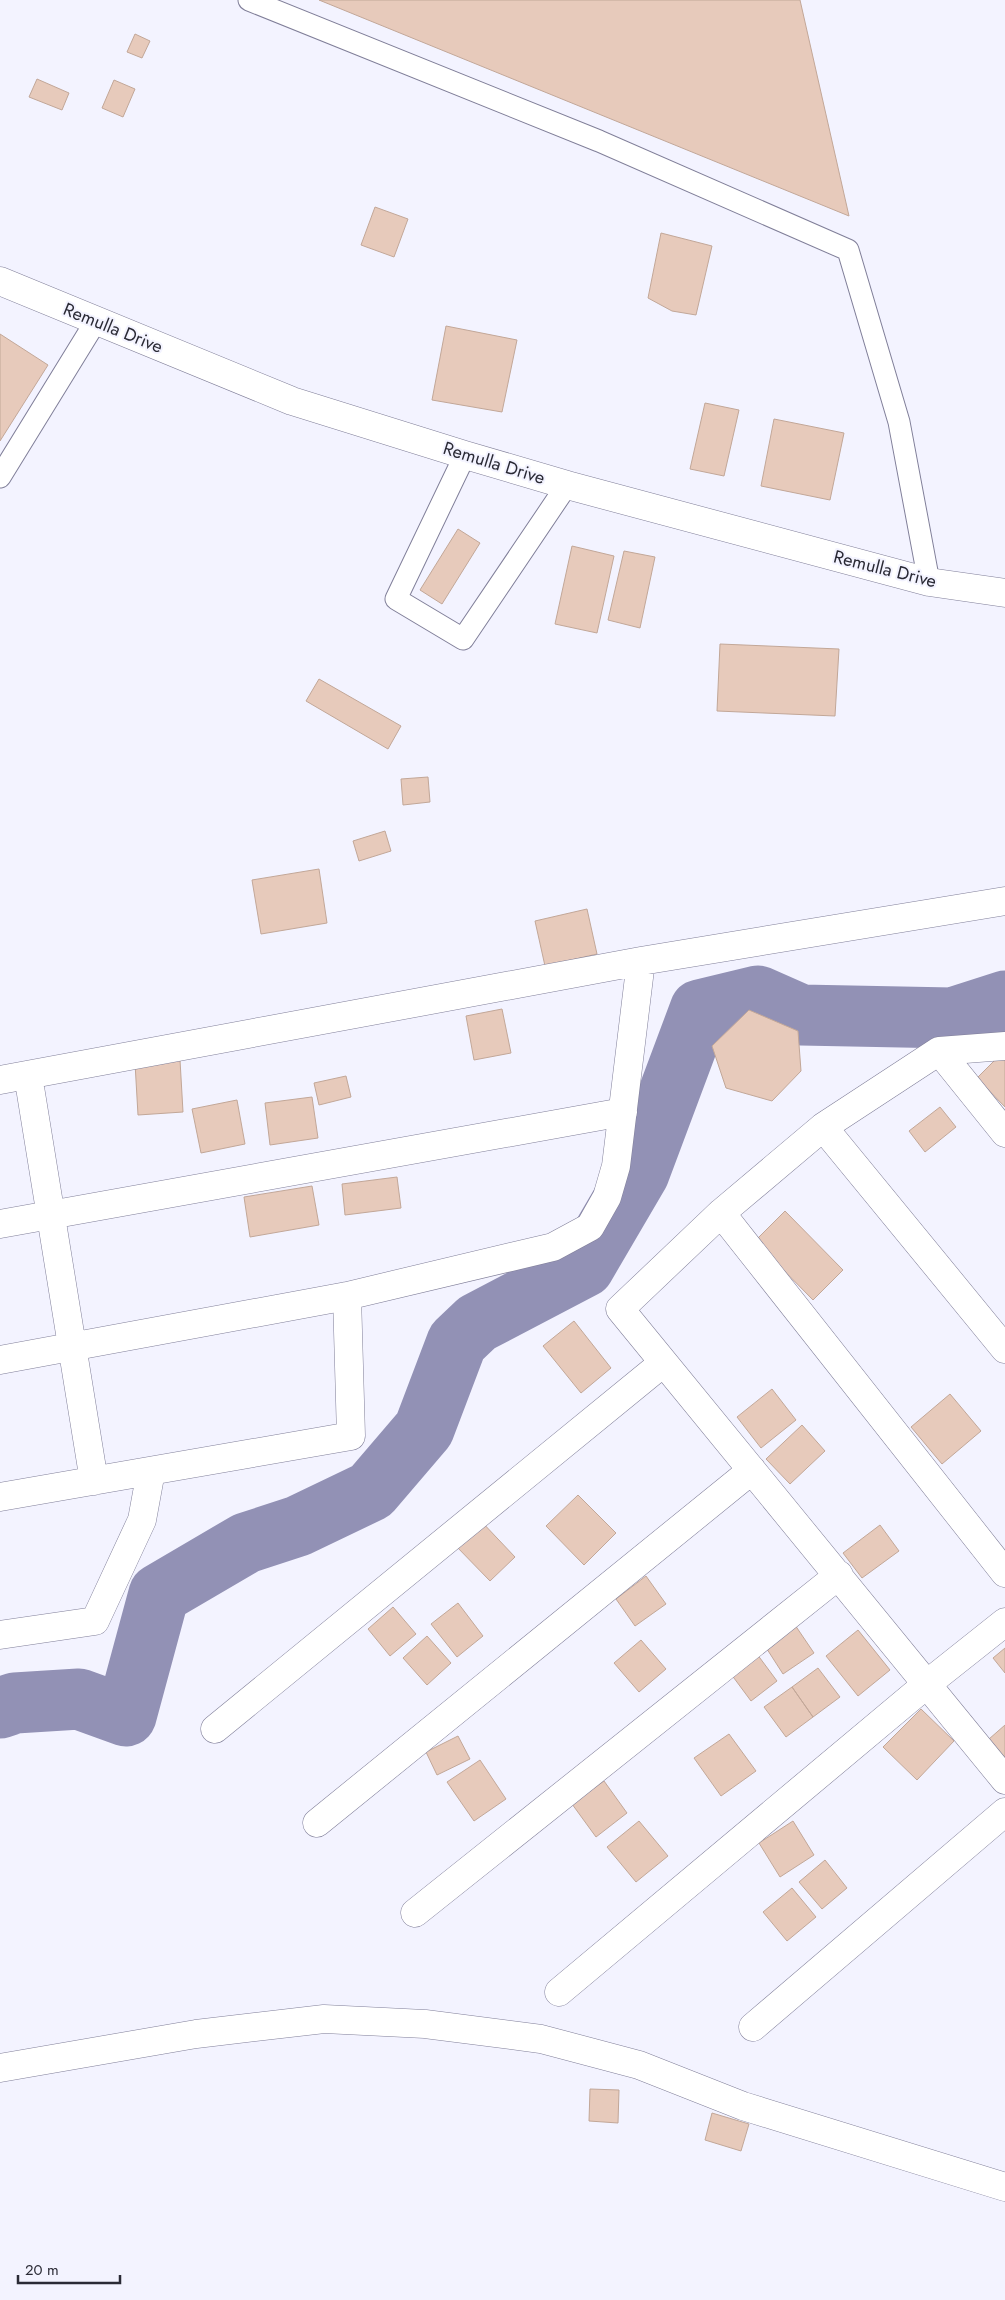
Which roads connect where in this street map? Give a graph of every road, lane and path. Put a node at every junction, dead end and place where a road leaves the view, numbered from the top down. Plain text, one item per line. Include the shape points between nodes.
1 (249, 0) edge
2 (0, 281) edge
3 (96, 321) junction
4 (466, 455) junction
5 (0, 478) edge
6 (567, 485) junction
7 (929, 582) junction
8 (1005, 592) edge
9 (1005, 901) edge
10 (641, 961) junction
11 (1005, 1046) edge
12 (939, 1051) junction
13 (28, 1075) junction
14 (0, 1080) edge
15 (623, 1112) junction
16 (823, 1127) junction
17 (1005, 1133) edge
18 (721, 1213) junction
19 (51, 1216) junction
20 (0, 1224) edge
21 (347, 1296) junction
22 (72, 1348) junction
23 (1005, 1350) edge
24 (0, 1360) edge
25 (664, 1363) junction
26 (752, 1470) junction
27 (151, 1471) junction
28 (94, 1481) junction
29 (0, 1497) edge
30 (1005, 1573) edge
31 (838, 1576) junction
32 (1005, 1622) edge
33 (0, 1635) edge
34 (927, 1684) junction
35 (214, 1729) dead end
36 (1005, 1780) edge
37 (1005, 1812) edge
38 (317, 1823) dead end
39 (415, 1912) dead end
40 (559, 1992) dead end
41 (753, 2027) dead end
42 (0, 2068) edge
43 (1005, 2187) edge

1 - 7 lane via 600,141 848,250 899,422
2 - 3 street, Remulla Drive
3 - 4 street, Remulla Drive via 292,401
3 - 5 lane
4 - 6 street, Remulla Drive
4 - 6 lane via 396,598 462,639
6 - 7 street, Remulla Drive
7 - 8 street, Remulla Drive
9 - 10 street
10 - 13 street
10 - 15 street
11 - 12 street
12 - 16 street
12 - 17 street
13 - 14 street
13 - 19 street
15 - 19 street
15 - 21 street via 616,1166 606,1197 590,1227 553,1247
16 - 18 street
16 - 23 street
18 - 25 street via 620,1309
18 - 30 street
19 - 20 street
19 - 22 street
21 - 22 street
21 - 27 street via 351,1436
22 - 24 street
22 - 28 street
25 - 26 street
25 - 35 street
26 - 31 street
26 - 38 street
27 - 28 street
27 - 33 street via 142,1520 95,1621
28 - 29 street
31 - 34 street
31 - 39 street
32 - 34 street
34 - 36 street
34 - 40 street
37 - 41 street
42 - 43 street via 196,2034 324,2019 425,2024 540,2040 639,2065 744,2106

